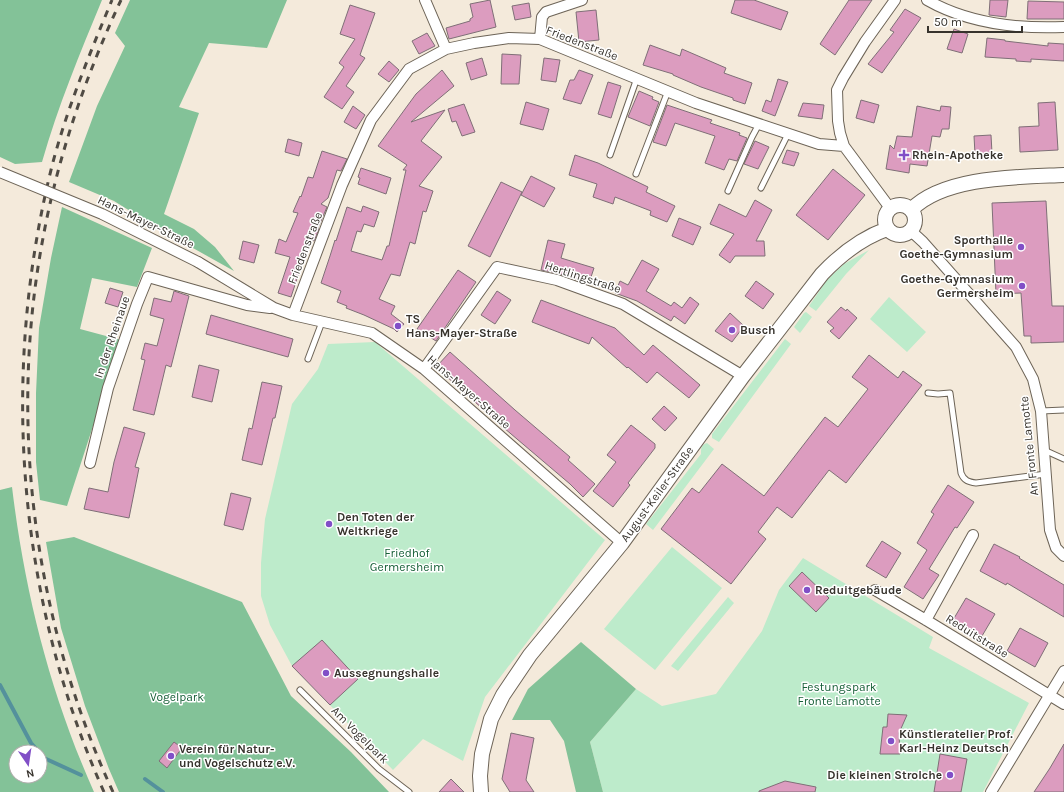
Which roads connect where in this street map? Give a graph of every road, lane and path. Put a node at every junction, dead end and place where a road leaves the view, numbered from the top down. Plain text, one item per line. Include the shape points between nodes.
1 (425, 0) edge
2 (582, 0) edge
3 (895, 0) edge
4 (927, 0) edge
5 (1064, 27) edge
6 (540, 39) junction
7 (446, 50) junction
8 (637, 78) junction
9 (668, 91) junction
10 (759, 124) junction
11 (788, 134) junction
12 (844, 146) junction
13 (610, 155) dead end
14 (0, 172) edge
15 (636, 174) dead end
16 (1064, 175) edge
17 (761, 188) dead end
18 (728, 191) dead end
19 (890, 208) junction
20 (911, 210) junction
21 (887, 229) junction
22 (911, 231) junction
23 (204, 292) joint
24 (274, 308) junction
25 (293, 315) junction
26 (322, 322) junction
27 (308, 359) dead end
28 (424, 369) junction
29 (743, 376) junction
30 (928, 393) dead end
31 (1064, 410) edge
32 (1041, 411) junction
33 (1044, 450) junction
34 (1064, 459) edge
35 (90, 463) dead end
36 (1046, 474) junction
37 (973, 534) dead end
38 (622, 543) junction
39 (1064, 556) edge
40 (875, 590) dead end
41 (926, 620) junction
42 (1064, 671) edge
43 (300, 690) dead end
44 (1049, 696) junction
45 (1064, 704) edge
46 (409, 792) edge
47 (481, 792) edge
48 (991, 792) edge

1 - 7 street
2 - 6 street via 546,12 542,17
3 - 12 street via 865,42 837,90 840,133
4 - 5 street via 962,16 996,24
6 - 7 street, Friedenstraße via 509,38
6 - 8 street, Friedenstraße
7 - 25 street, Friedenstraße via 409,69 371,120 342,185
8 - 9 street, Friedenstraße
8 - 13 lane
9 - 10 street, Friedenstraße
9 - 15 lane
10 - 11 street, Friedenstraße
10 - 18 lane
11 - 12 street, Friedenstraße via 819,144
11 - 17 lane
12 - 19 street
14 - 24 street, Hans-Mayer-Straße, bridge via 102,214 198,262
16 - 20 street via 1007,178 961,185 930,196
19 - 20 street via 899,204
19 - 21 street via 885,215
20 - 22 street via 915,218
21 - 22 street via 898,235
21 - 29 street, August-Keiler-Straße via 850,249 831,264
22 - 32 street, An Fronte Lamotte via 1016,347 1033,379
23 - 24 street, Hans-Mayer-Straße via 247,305
23 - 35 street, In der Rheinaue via 148,277 108,388
24 - 25 street, Hans-Mayer-Straße
25 - 26 street, Hans-Mayer-Straße
26 - 27 lane
26 - 28 street, Hans-Mayer-Straße via 372,333
28 - 29 street, Hertlingstraße via 497,267 557,280 623,304
28 - 38 street, Hans-Mayer-Straße
29 - 38 street, August-Keiler-Straße
30 - 36 lane via 950,393 961,473 966,480 976,483
31 - 32 lane
32 - 33 street, An Fronte Lamotte
33 - 34 lane
33 - 36 street, An Fronte Lamotte
36 - 39 street, An Fronte Lamotte via 1050,530 1056,548
37 - 41 street
38 - 47 street, August-Keiler-Straße via 530,655 503,695 491,719 482,754
40 - 41 street, Reduitstraße
41 - 44 street, Reduitstraße
42 - 44 street
43 - 46 lane, Am Vogelpark via 379,769
44 - 45 street, Reduitstraße
44 - 48 street

